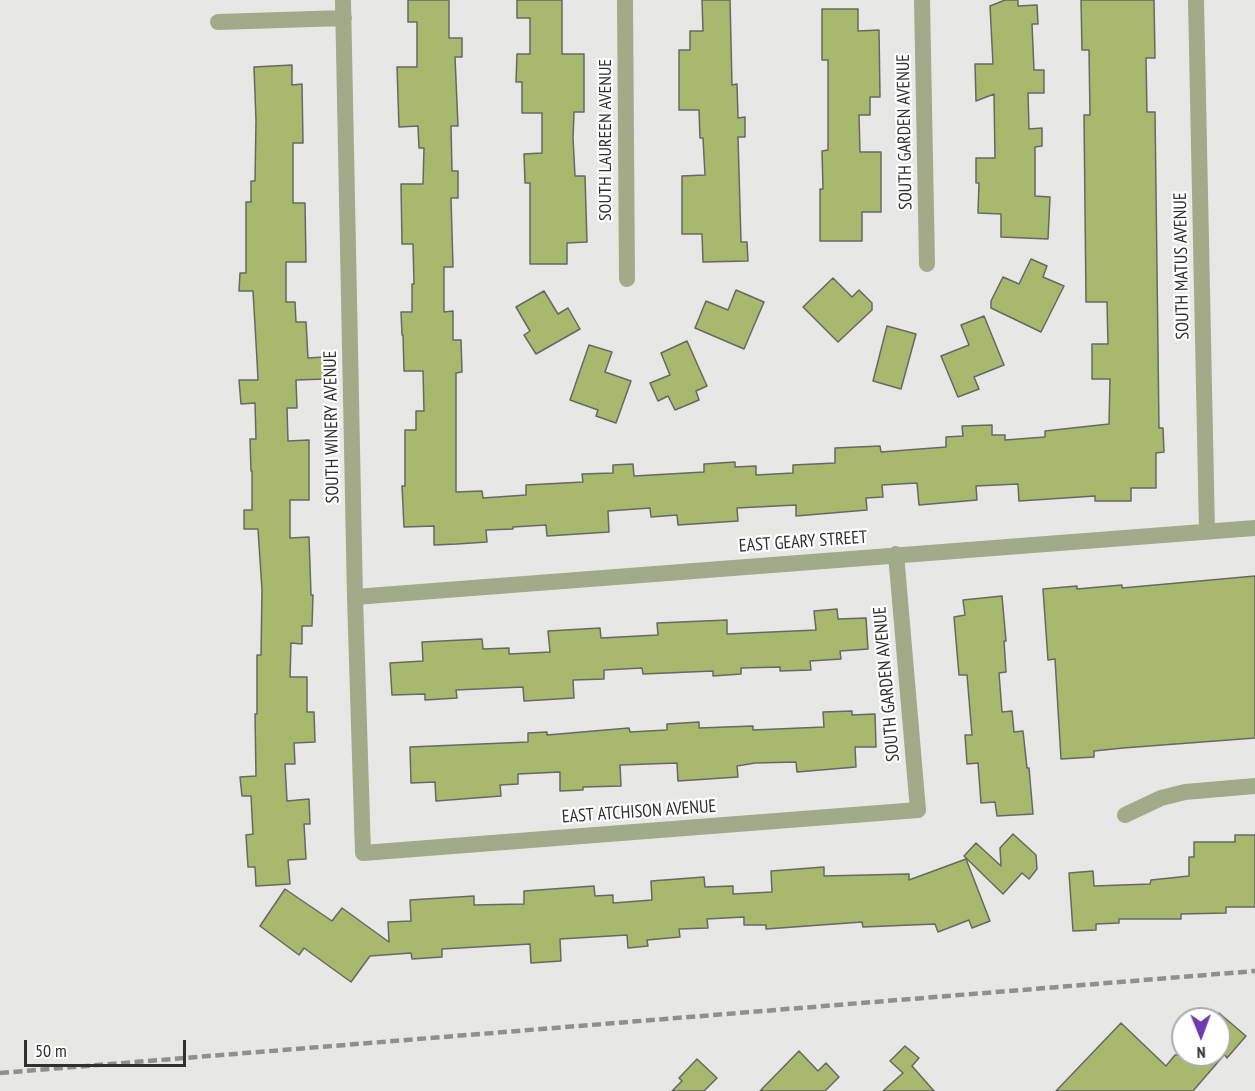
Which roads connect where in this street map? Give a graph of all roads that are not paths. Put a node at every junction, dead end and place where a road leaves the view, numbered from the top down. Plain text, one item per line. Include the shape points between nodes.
1 (344, 0) edge
2 (625, 0) edge
3 (922, 0) edge
4 (1197, 0) edge
5 (344, 18) junction
6 (218, 22) dead end
7 (927, 264) dead end
8 (627, 279) dead end
9 (1255, 528) edge
10 (1207, 531) junction
11 (896, 554) junction
12 (355, 597) junction
13 (1255, 786) edge
14 (918, 810) joint
15 (1125, 815) dead end
16 (363, 853) joint

1 - 5 street, SOUTH WINERY AVENUE
2 - 8 street, SOUTH LAUREEN AVENUE
3 - 7 street, SOUTH GARDEN AVENUE
4 - 10 street, SOUTH MATUS AVENUE
5 - 6 street
5 - 12 street, SOUTH WINERY AVENUE
9 - 10 street, EAST GEARY STREET
10 - 11 street, EAST GEARY STREET
11 - 12 street, EAST GEARY STREET
11 - 14 street, SOUTH GARDEN AVENUE
12 - 16 street, SOUTH WINERY AVENUE
13 - 15 street via 1185,792
14 - 16 street, EAST ATCHISON AVENUE

